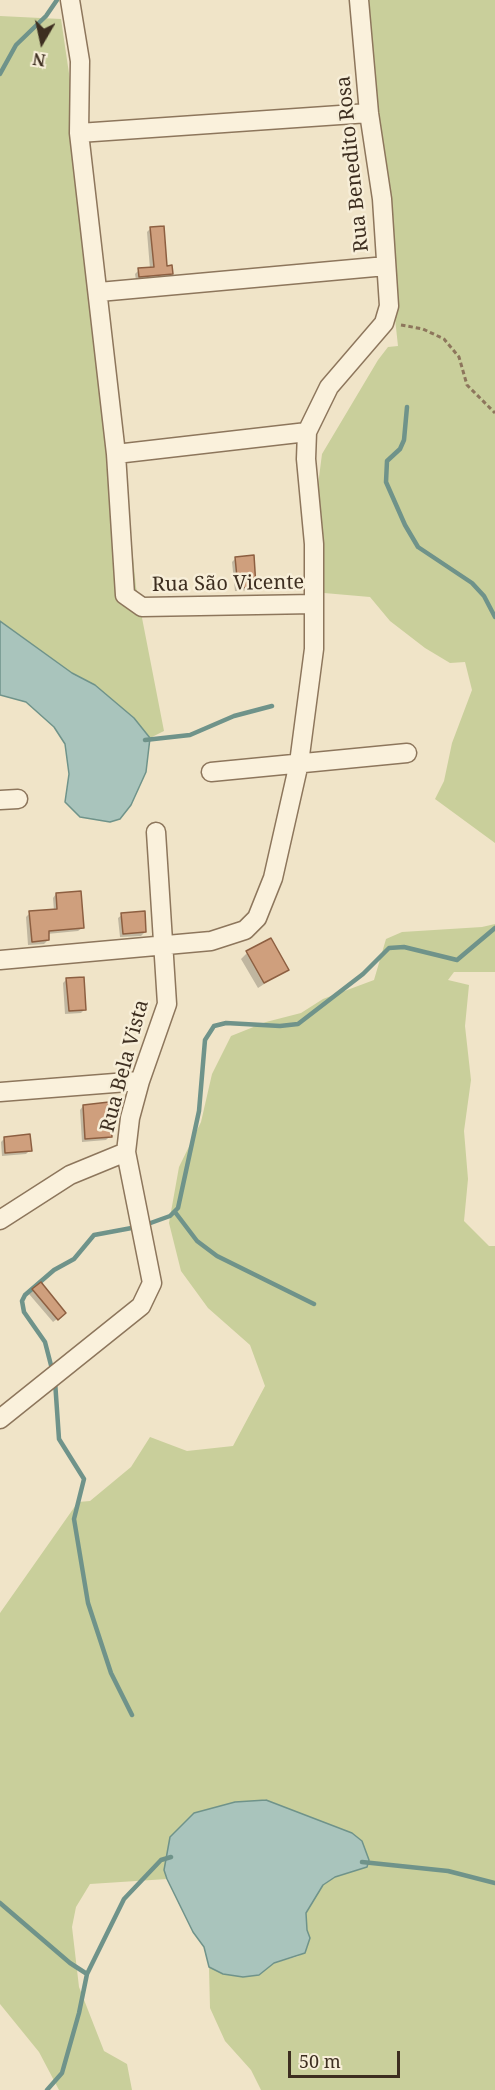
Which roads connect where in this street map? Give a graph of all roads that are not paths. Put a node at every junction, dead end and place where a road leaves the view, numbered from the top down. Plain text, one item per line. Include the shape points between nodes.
1 (70, 0) edge
2 (359, 0) edge
3 (369, 113) junction
4 (79, 133) junction
5 (386, 266) junction
6 (99, 292) junction
7 (307, 432) junction
8 (116, 454) junction
9 (314, 604) junction
10 (406, 753) dead end
11 (299, 763) junction
12 (211, 772) dead end
13 (156, 832) dead end
14 (164, 947) junction
15 (0, 960) edge
16 (140, 1081) junction
17 (0, 1092) edge
18 (126, 1152) junction
19 (0, 1220) edge
20 (0, 1419) edge

1 - 4 street, Rua São Vicente via 80,61
2 - 3 street, Rua Benedito Rosa
3 - 4 street
3 - 5 street, Rua Benedito Rosa via 382,199
4 - 6 street, Rua São Vicente
5 - 6 street
5 - 7 street, Rua Benedito Rosa via 389,306 384,323 329,387
6 - 8 street, Rua São Vicente
7 - 8 street
7 - 9 street
8 - 9 street, Rua São Vicente via 125,596 142,607
9 - 11 street, Rua São Vicente via 314,649
10 - 11 street
11 - 12 street
11 - 14 street, Rua São Vicente via 273,878 257,918 245,930 211,941
13 - 14 street, Rua Bela Vista
14 - 15 street, Rua São Vicente
14 - 16 street, Rua Bela Vista via 167,1004
16 - 17 street
16 - 18 street, Rua Bela Vista
18 - 19 street via 70,1175
18 - 20 street, Rua Bela Vista via 152,1283 141,1306

